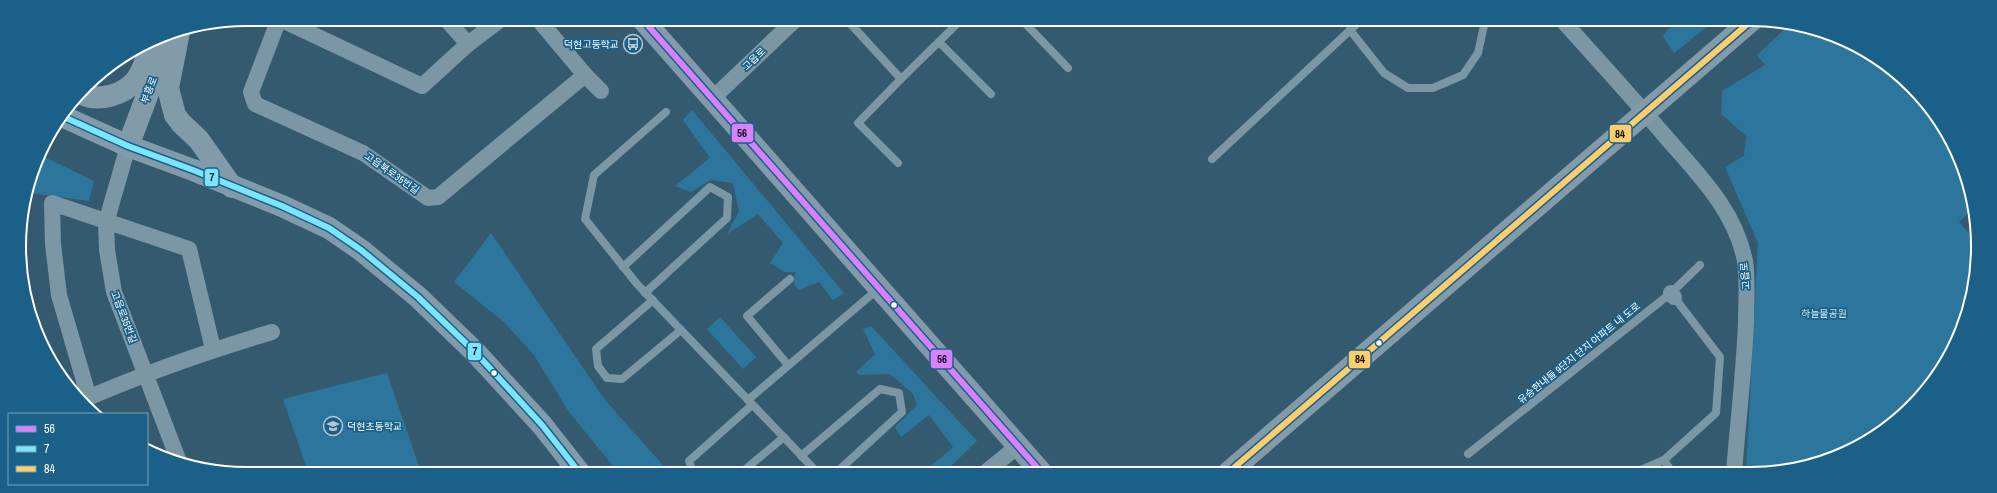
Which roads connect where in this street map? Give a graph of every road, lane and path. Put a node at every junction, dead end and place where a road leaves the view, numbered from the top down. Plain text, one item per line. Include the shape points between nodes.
1 (276, 26) edge
2 (294, 26) edge
3 (452, 26) edge
4 (492, 26) edge
5 (544, 26) edge
6 (648, 26) edge
7 (789, 26) edge
8 (852, 26) edge
9 (955, 26) edge
10 (1028, 26) edge
11 (1354, 26) edge
12 (1484, 26) edge
13 (1568, 26) edge
14 (1745, 26) edge
15 (1350, 30) junction
16 (178, 37) edge
17 (168, 41) edge
18 (939, 42) junction
19 (468, 44) junction
20 (150, 49) edge
21 (1068, 68) dead end
22 (585, 75) junction
23 (901, 79) junction
24 (602, 91) dead end
25 (991, 94) dead end
26 (86, 96) edge
27 (712, 98) junction
28 (666, 112) dead end
29 (1645, 112) junction
30 (67, 118) edge
31 (128, 146) junction
32 (1212, 159) dead end
33 (898, 163) dead end
34 (232, 187) junction
35 (106, 223) junction
36 (1700, 265) dead end
37 (623, 267) junction
38 (790, 280) dead end
39 (878, 289) junction
40 (646, 293) junction
41 (1673, 295) junction
42 (653, 300) junction
43 (681, 330) junction
44 (272, 332) dead end
45 (214, 349) junction
46 (788, 365) junction
47 (146, 374) junction
48 (85, 396) edge
49 (87, 398) edge
50 (750, 402) junction
51 (784, 437) junction
52 (1018, 446) junction
53 (1468, 454) dead end
54 (177, 455) edge
55 (801, 456) junction
56 (1664, 460) junction
57 (575, 467) edge
58 (692, 467) edge
59 (748, 467) edge
60 (812, 467) edge
61 (842, 467) edge
62 (992, 467) edge
63 (1035, 467) edge
64 (1236, 467) edge
65 (1648, 467) edge
66 (1669, 467) edge
67 (1734, 467) edge

1 - 22 street, 고읍북로35번길 via 250,92 255,104 363,153 428,198 438,197
2 - 19 street, 고읍북로35번길 via 422,86
3 - 19 street
4 - 19 street, 고읍북로35번길
5 - 22 street
6 - 27 street
7 - 27 street, 고읍로
8 - 23 lane
9 - 18 lane
10 - 21 lane
11 - 15 lane
12 - 15 lane via 1478,54 1463,75 1433,88 1408,88 1384,73
13 - 29 street, 고읍로
14 - 29 street
15 - 32 lane
16 - 34 street via 168,88 175,115 199,140
17 - 31 street, 부흥로
18 - 23 lane
18 - 25 lane
20 - 26 street via 135,81 126,88 113,95
22 - 24 street
23 - 33 lane via 858,123
27 - 39 street
28 - 37 lane via 594,175 585,219
29 - 64 street
29 - 67 street, 고읍로 via 1715,194 1738,236 1745,262 1745,351
30 - 31 street
31 - 34 street
31 - 35 street, 고읍로35번길
34 - 57 street via 322,225 362,250 418,297 476,353 542,425
35 - 45 street via 189,250
35 - 47 street, 고읍로35번길 via 114,292
35 - 48 street via 52,203 53,244 59,295
36 - 41 lane, 유승한내들 9단지 단지 아파트 내 도로
37 - 40 lane
37 - 40 lane via 710,187 728,198 727,218
38 - 46 lane via 748,316
39 - 46 lane
39 - 52 street
40 - 42 lane
41 - 53 lane, 유승한내들 9단지 단지 아파트 내 도로
41 - 56 lane via 1720,357 1716,413
42 - 43 lane
42 - 43 lane via 596,350 598,366 607,378 622,379
43 - 50 lane
44 - 45 street
45 - 47 street
46 - 50 lane
47 - 49 street
47 - 54 street, 고읍로35번길
50 - 51 lane
50 - 58 lane via 689,461
51 - 55 lane
51 - 59 lane
52 - 62 street
52 - 63 street
55 - 60 lane
55 - 61 lane via 880,389 899,393 902,412
56 - 65 lane
56 - 66 lane

